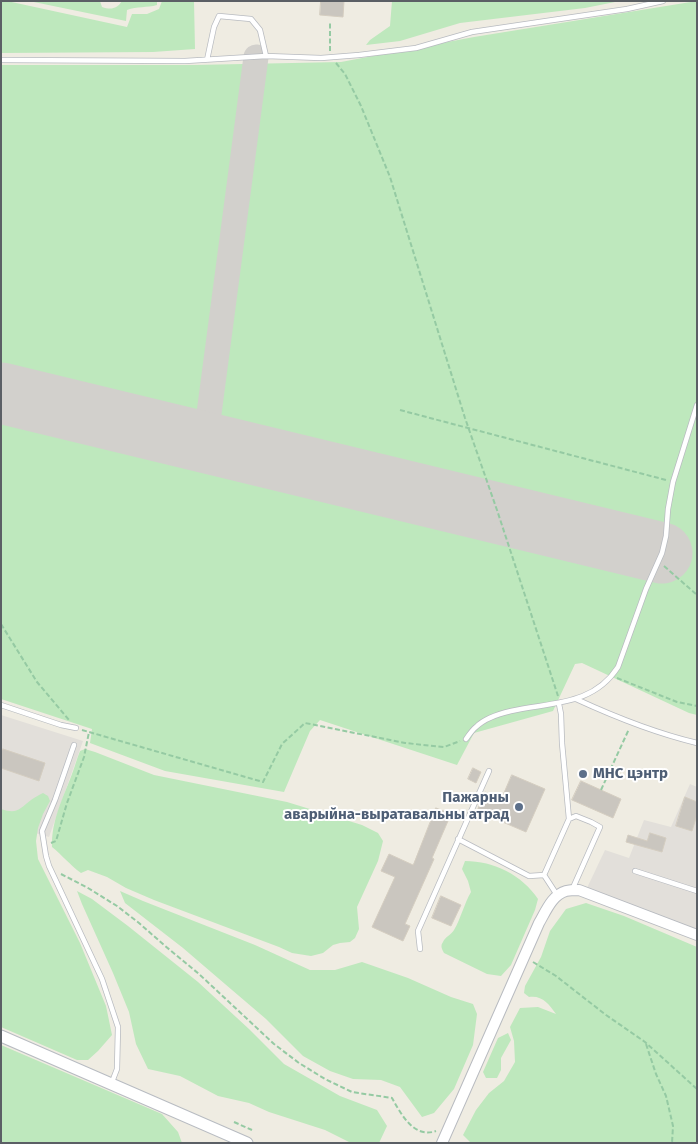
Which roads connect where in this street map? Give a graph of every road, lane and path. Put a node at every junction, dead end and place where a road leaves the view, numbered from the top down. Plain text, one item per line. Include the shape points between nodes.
1 (663, 1) edge
2 (330, 21) dead end
3 (266, 56) junction
4 (330, 57) junction
5 (1, 60) edge
6 (207, 60) junction
7 (697, 405) edge
8 (400, 410) dead end
9 (468, 428) junction
10 (673, 482) junction
11 (659, 561) junction
12 (697, 595) edge
13 (1, 624) edge
14 (612, 676) junction
15 (576, 699) junction
16 (559, 704) junction
17 (1, 705) edge
18 (697, 706) edge
19 (632, 722) junction
20 (76, 728) junction
21 (89, 732) junction
22 (466, 740) joint
23 (697, 743) edge
24 (74, 745) dead end
25 (489, 771) dead end
26 (601, 790) dead end
27 (569, 819) junction
28 (458, 839) junction
29 (44, 846) junction
30 (49, 866) junction
31 (635, 871) dead end
32 (544, 875) junction
33 (572, 890) junction
34 (697, 891) edge
35 (557, 895) junction
36 (697, 935) edge
37 (420, 948) dead end
38 (524, 956) junction
39 (1, 1036) edge
40 (645, 1042) junction
41 (111, 1084) junction
42 (697, 1089) edge
43 (452, 1119) junction
44 (234, 1122) dead end
45 (252, 1130) dead end
46 (247, 1143) edge
47 (442, 1143) edge
48 (672, 1143) edge

1 - 4 lane via 472,32 416,48
2 - 4 path
3 - 4 lane
3 - 6 lane
3 - 6 lane via 260,30 252,19 219,16
4 - 9 path via 345,74 390,177
5 - 6 lane
7 - 10 lane
8 - 9 path
9 - 10 path
9 - 16 path
10 - 11 lane via 666,536
11 - 12 path
11 - 14 lane
13 - 20 path via 37,682
14 - 15 lane via 596,690
14 - 18 path via 677,702
15 - 16 lane
15 - 19 lane
16 - 22 lane via 502,713 487,719
16 - 27 lane
17 - 20 lane
19 - 23 lane
19 - 26 path
20 - 21 path
21 - 22 path via 263,782 282,744 305,723 405,743 444,747
21 - 29 path via 56,841
24 - 29 lane via 42,830
25 - 28 lane
27 - 32 lane
27 - 33 lane via 576,816 600,827
28 - 32 lane via 529,876
28 - 37 lane via 418,931
29 - 30 lane
30 - 41 lane via 102,979 118,1027 117,1069
30 - 43 path via 117,906 139,923 274,1044 325,1080 352,1092 392,1098 403,1118 418,1130 429,1133
31 - 34 lane
32 - 35 lane
33 - 35 street
33 - 36 street
35 - 38 street via 539,923
38 - 40 path
38 - 43 street
39 - 41 main road
40 - 42 path
40 - 48 path via 666,1096 673,1126
41 - 46 main road
43 - 47 street
44 - 45 path

